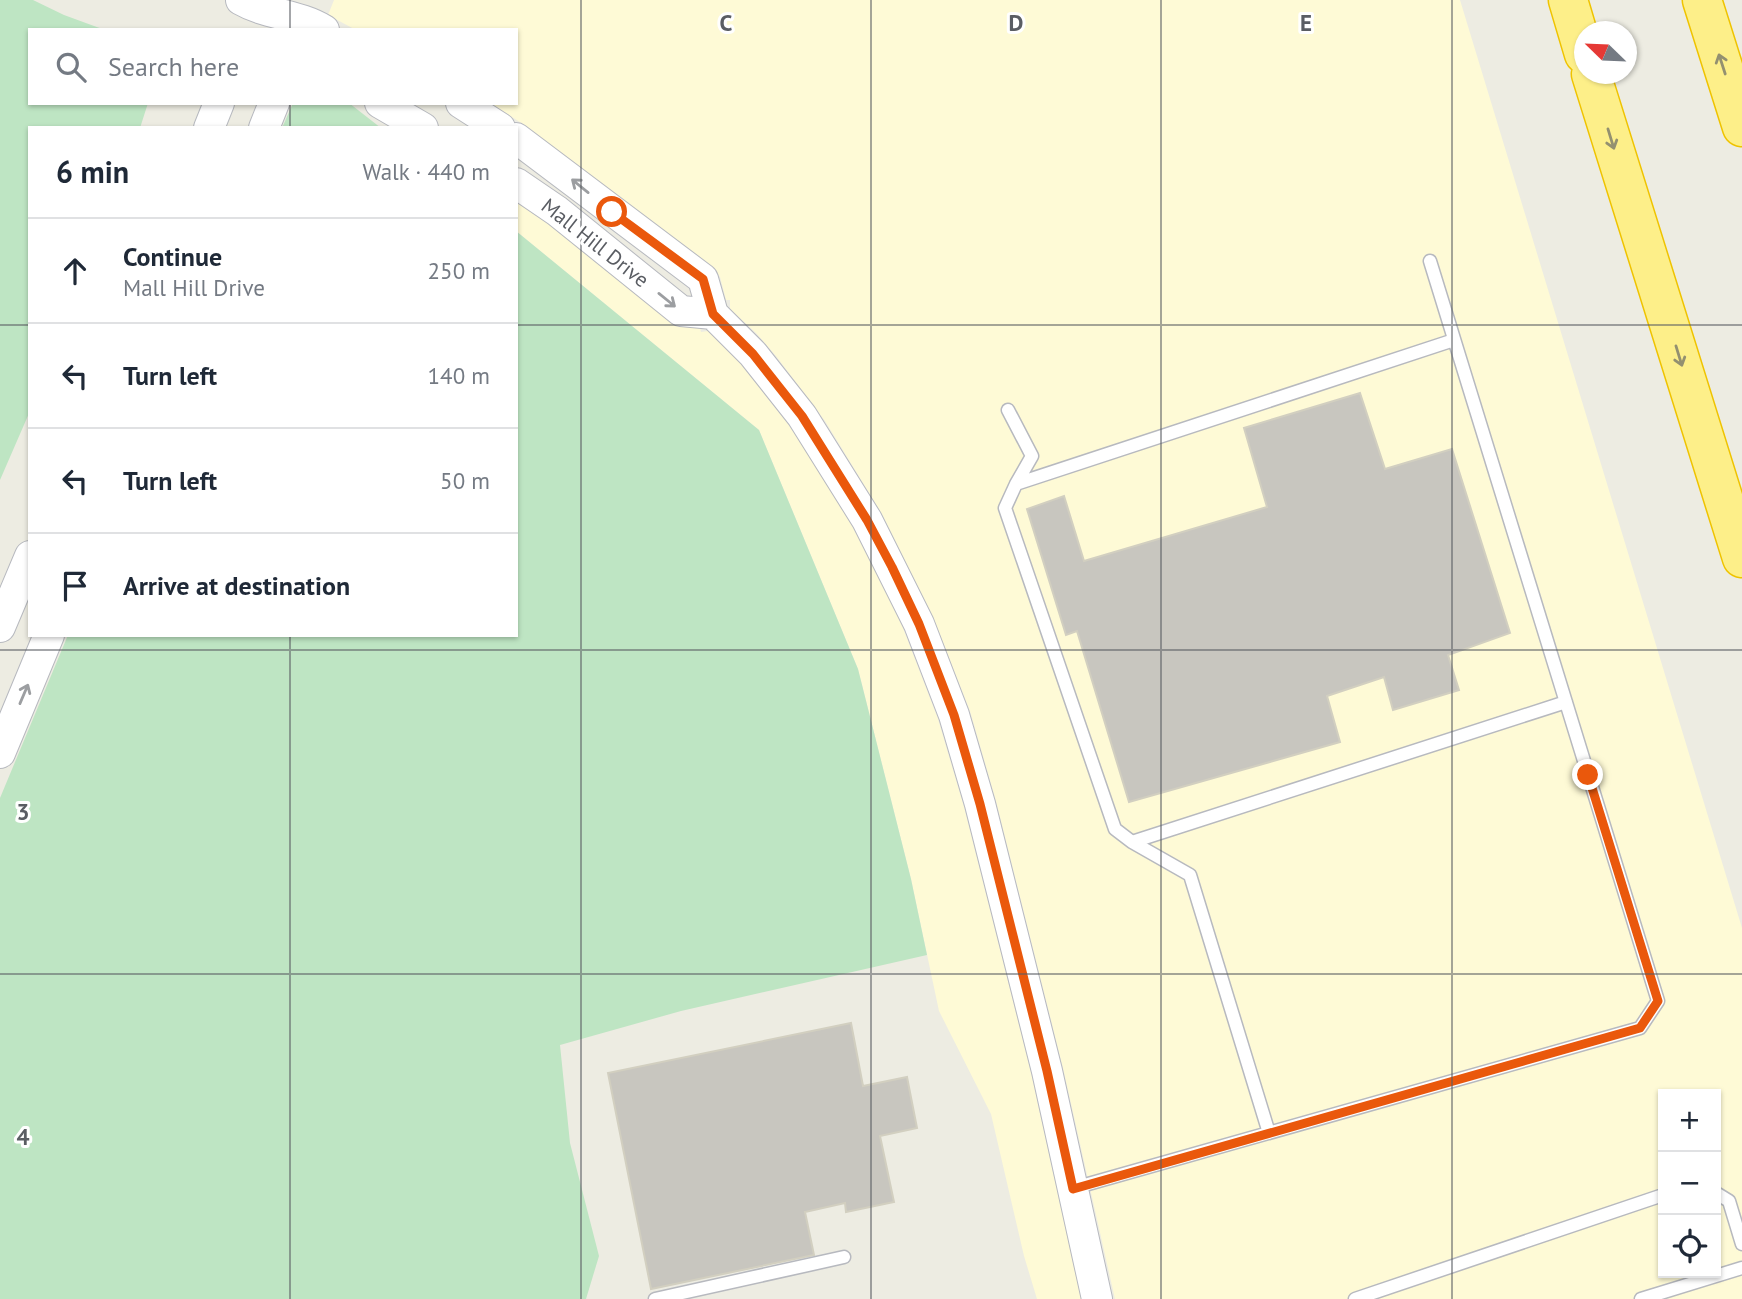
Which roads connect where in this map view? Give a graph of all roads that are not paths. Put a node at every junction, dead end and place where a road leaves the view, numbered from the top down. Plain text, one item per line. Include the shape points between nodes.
1 (1567, 0) edge
2 (1702, 0) edge
3 (257, 14) edge
4 (312, 20) edge
5 (1574, 22) edge
6 (1594, 84) edge
7 (218, 105) edge
8 (273, 105) edge
9 (383, 105) edge
10 (464, 105) edge
11 (210, 126) edge
12 (265, 126) edge
13 (420, 126) edge
14 (497, 126) edge
15 (1742, 127) edge
16 (518, 140) edge
17 (518, 184) edge
18 (1430, 261) dead end
19 (713, 314) junction
20 (1454, 340) junction
21 (1008, 410) dead end
22 (1016, 484) junction
23 (1742, 558) edge
24 (28, 561) edge
25 (0, 627) edge
26 (48, 637) edge
27 (1566, 702) junction
28 (0, 752) edge
29 (1132, 842) junction
30 (1269, 1133) junction
31 (1073, 1189) junction
32 (1721, 1196) edge
33 (1658, 1197) edge
34 (1742, 1244) edge
35 (844, 1257) dead end
36 (1742, 1268) edge
37 (655, 1299) edge
38 (1097, 1299) edge
39 (1355, 1299) edge
40 (1641, 1299) edge

1 - 5 highway
15 -> 2 highway
3 - 4 street
6 -> 23 highway
7 - 11 street
8 - 12 street
9 - 13 street
10 - 14 street
19 -> 16 street, Mall Hill Drive via 703,279
17 -> 19 street, Mall Hill Drive via 681,311
18 - 20 lane
19 - 31 street, Mall Hill Drive via 753,354 809,428 867,520 919,624 954,715 980,804
20 - 22 lane
20 - 27 lane
21 - 22 lane via 1032,456
22 - 29 lane via 1006,508 1115,829
24 - 25 street
28 -> 26 street
27 - 29 lane
27 - 30 lane via 1658,1001 1640,1028
29 - 30 lane via 1190,875
30 - 31 lane
31 - 38 street, Mall Hill Drive
32 - 34 lane via 1729,1201
33 - 39 lane
35 - 37 lane
36 - 40 lane

